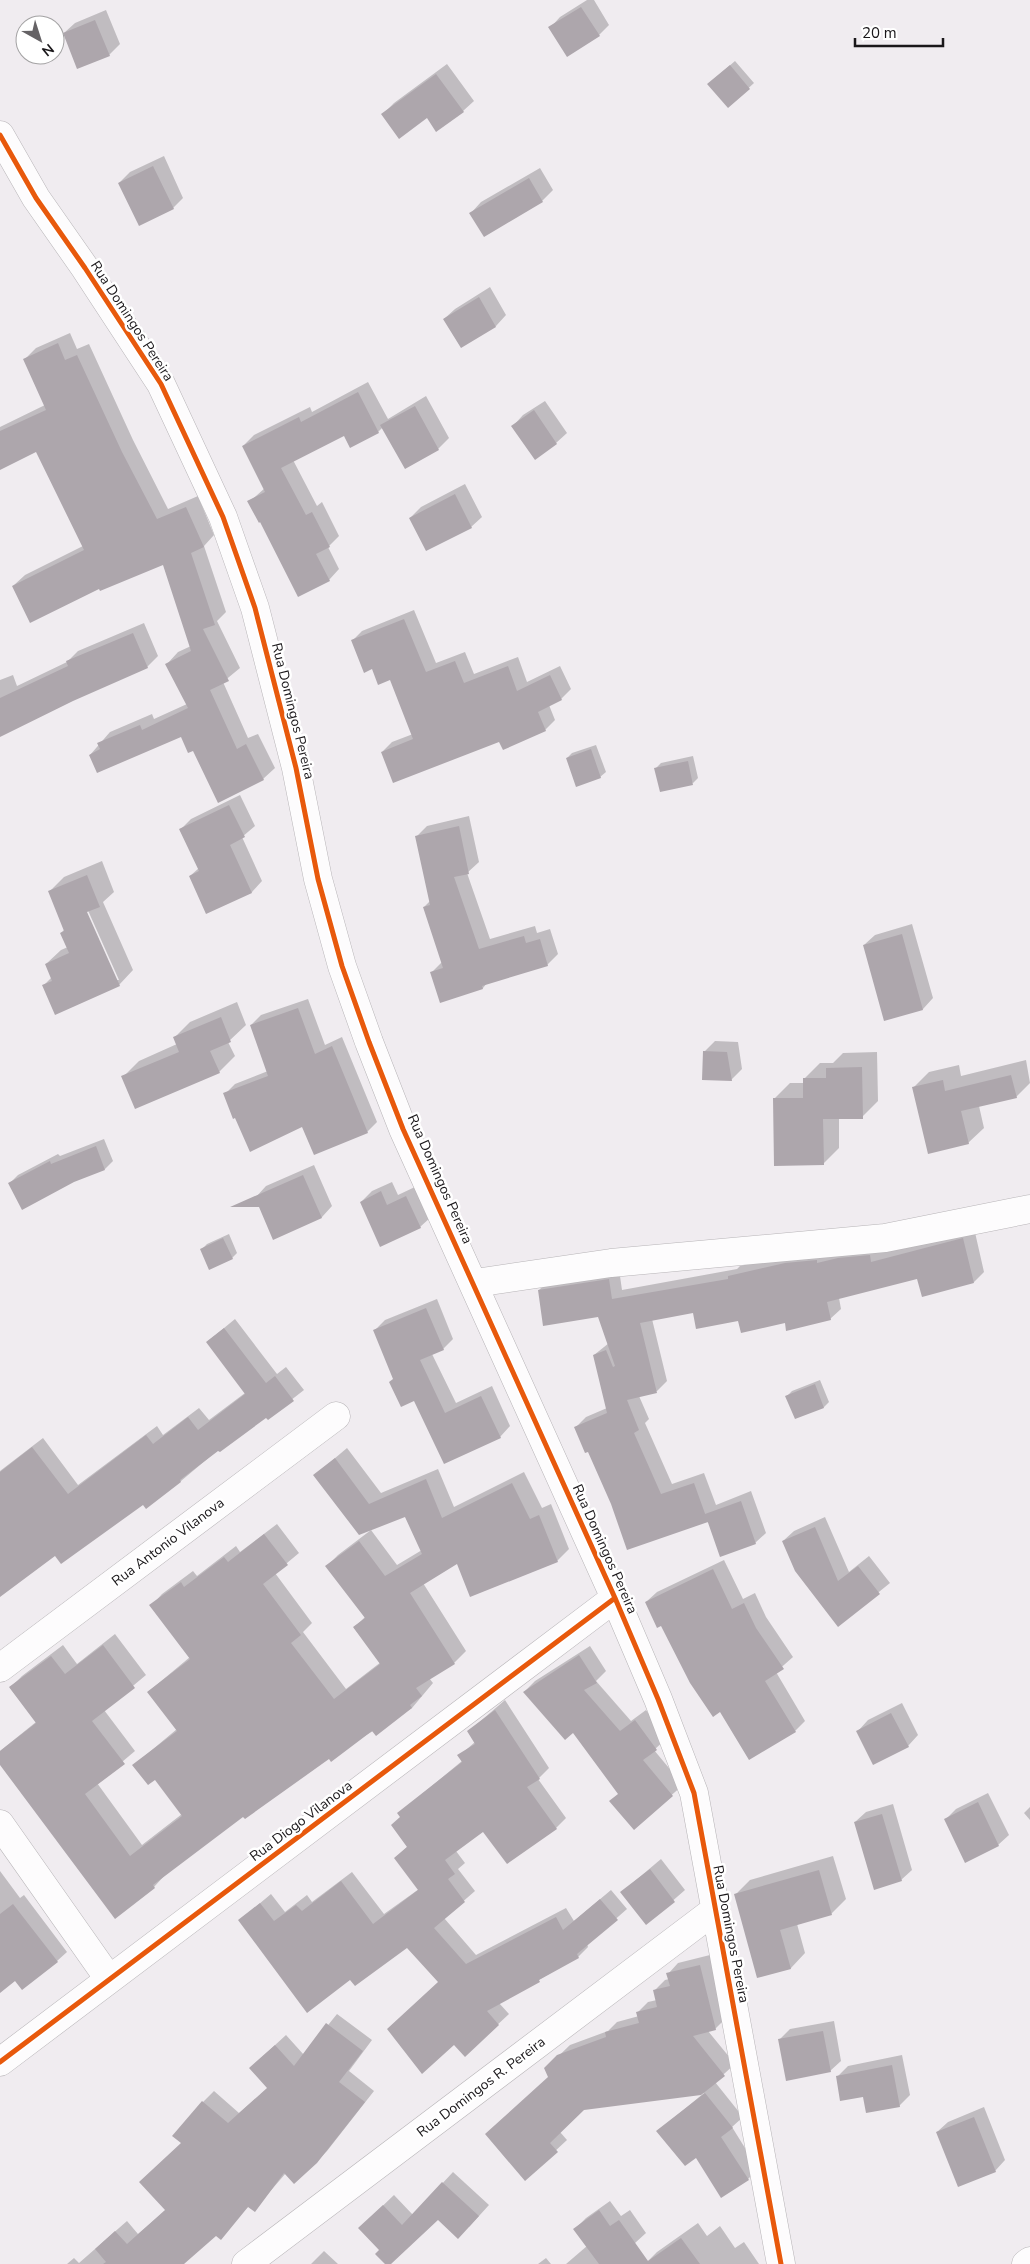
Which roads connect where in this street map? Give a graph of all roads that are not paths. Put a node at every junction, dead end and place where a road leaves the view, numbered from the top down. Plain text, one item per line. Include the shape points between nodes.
1 (0, 135) edge
2 (1030, 1210) edge
3 (475, 1283) junction
4 (336, 1416) dead end
5 (615, 1598) junction
6 (0, 1668) edge
7 (0, 1824) edge
8 (715, 1910) junction
9 (109, 1979) junction
10 (0, 2062) edge
11 (1030, 2261) edge
12 (246, 2264) edge
13 (781, 2264) edge
14 (1026, 2264) edge

1 - 3 street, Rua Domingos Pereira via 36,198 161,384 222,517 255,608 296,768 318,879 342,966 403,1129
2 - 3 street via 885,1238 611,1263
3 - 5 street, Rua Domingos Pereira
4 - 6 street, Rua Antonio Vilanova
5 - 8 street, Rua Domingos Pereira via 694,1794
5 - 9 street, Rua Diogo Vilanova
7 - 9 street
8 - 12 street, Rua Domingos R. Pereira
8 - 13 street, Rua Domingos Pereira
9 - 10 street, Rua Diogo Vilanova
11 - 14 street

